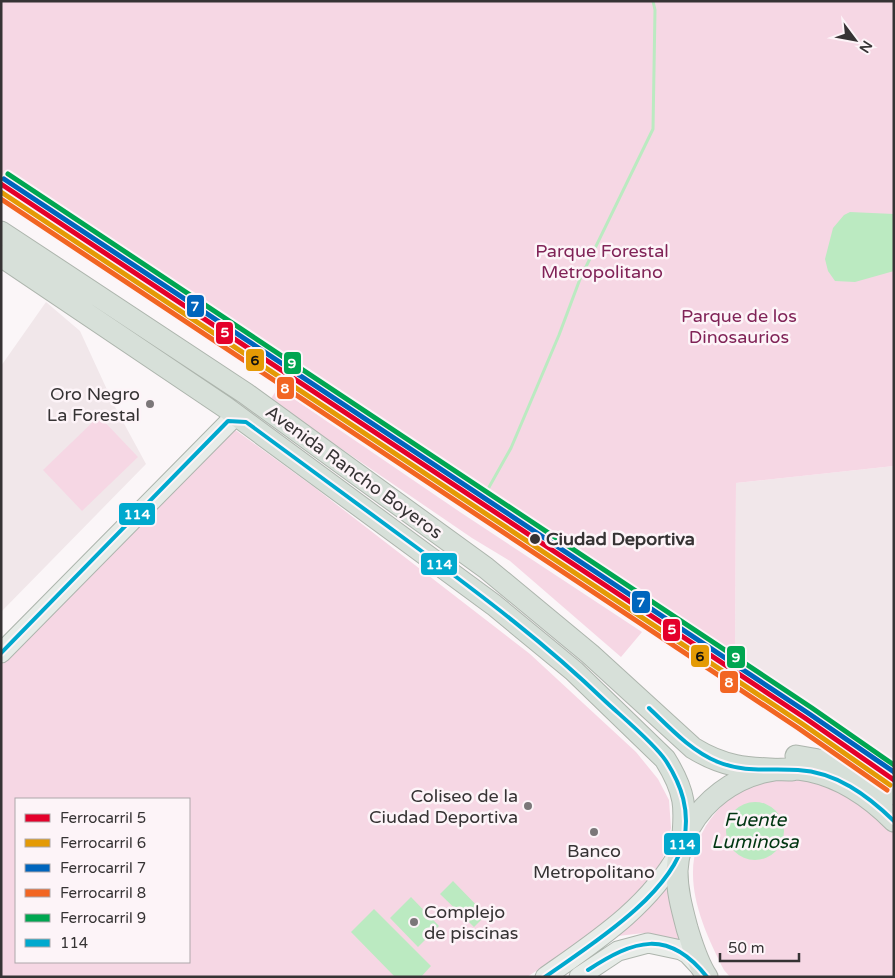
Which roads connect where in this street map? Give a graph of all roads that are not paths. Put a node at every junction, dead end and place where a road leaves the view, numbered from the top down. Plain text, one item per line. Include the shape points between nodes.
1 (1, 232) edge
2 (1, 256) edge
3 (199, 363) junction
4 (234, 413) junction
5 (278, 416) junction
6 (1, 637) edge
7 (1, 653) edge
8 (709, 758) junction
9 (792, 770) junction
10 (855, 790) junction
11 (894, 794) edge
12 (894, 805) edge
13 (894, 821) edge
14 (682, 846) junction
15 (705, 973) edge
16 (545, 977) edge
17 (579, 977) edge

1 - 3 highway, Avenida Rancho Boyeros
2 - 4 highway, Avenida Rancho Boyeros
3 - 4 highway
3 - 5 highway, Avenida Rancho Boyeros
4 - 5 highway via 250,401
4 - 6 main road
4 - 7 main road
4 - 14 highway, Avenida Rancho Boyeros via 494,605 574,671 665,759 682,793 685,813
5 - 8 highway, Avenida Rancho Boyeros via 486,568
8 - 9 highway via 742,768
8 - 11 highway via 733,763 782,756 816,758 836,763
9 - 10 highway via 830,777
9 - 14 highway via 754,776 729,785 701,810
10 - 12 highway
10 - 13 highway
14 - 15 highway via 677,869 679,897 692,946
14 - 16 main road via 669,870 640,905
15 - 17 main road via 681,950 648,943 618,951

